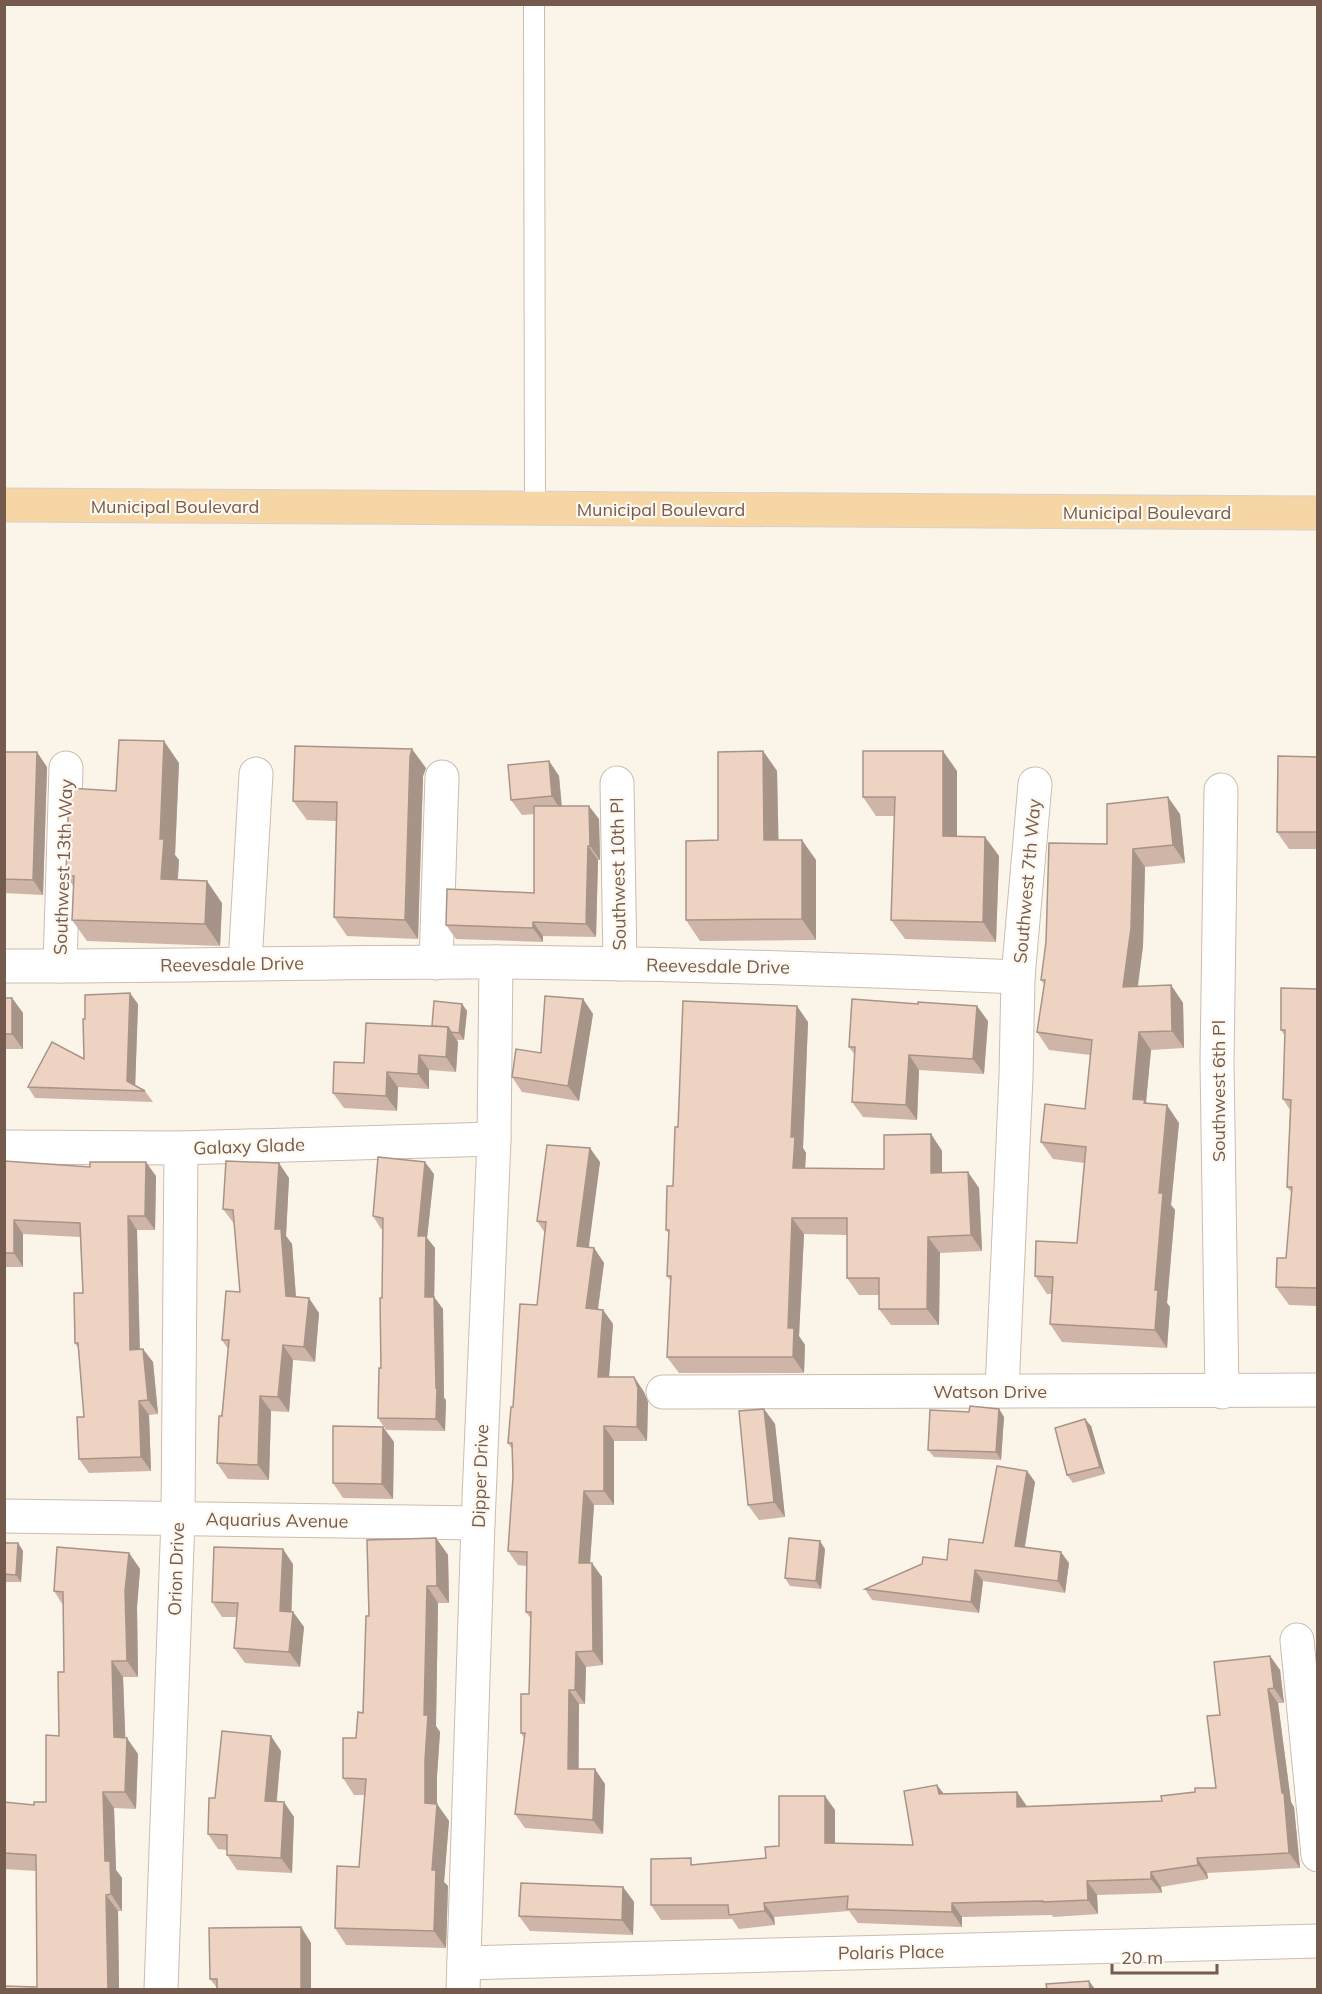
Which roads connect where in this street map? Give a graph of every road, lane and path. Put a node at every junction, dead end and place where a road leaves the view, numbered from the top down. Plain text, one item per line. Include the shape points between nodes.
1 (534, 4) edge
2 (4, 505) edge
3 (535, 508) junction
4 (1317, 513) edge
5 (66, 768) dead end
6 (256, 774) dead end
7 (442, 777) dead end
8 (617, 783) dead end
9 (1035, 784) dead end
10 (1221, 790) dead end
11 (496, 962) junction
12 (245, 963) junction
13 (436, 963) junction
14 (620, 964) junction
15 (4, 966) edge
16 (60, 966) junction
17 (1018, 977) junction
18 (494, 1139) junction
19 (4, 1147) edge
20 (181, 1148) junction
21 (1002, 1390) junction
22 (1317, 1390) edge
23 (663, 1392) dead end
24 (1222, 1392) junction
25 (4, 1516) edge
26 (178, 1518) junction
27 (478, 1523) junction
28 (1297, 1640) dead end
29 (1317, 1855) edge
30 (1317, 1941) edge
31 (464, 1976) edge
32 (161, 1989) edge

1 - 3 lane
2 - 3 main road, Municipal Boulevard
3 - 4 main road, Municipal Boulevard
5 - 16 street, Southwest 13th Way
6 - 12 street
7 - 13 street
8 - 14 street, Southwest 10th Pl
9 - 17 street, Southwest 7th Way
10 - 24 street, Southwest 6th Pl via 1217,1062
11 - 13 street, Reevesdale Drive
11 - 14 street, Reevesdale Drive
11 - 18 street, Dipper Drive
12 - 13 street, Reevesdale Drive
12 - 16 street, Reevesdale Drive
14 - 17 street, Reevesdale Drive
15 - 16 street, Reevesdale Drive
17 - 21 street
18 - 20 street, Galaxy Glade
18 - 27 street, Dipper Drive
19 - 20 street, Galaxy Glade
20 - 26 street, Orion Drive
21 - 23 street, Watson Drive
21 - 24 street, Watson Drive
22 - 24 street, Watson Drive
25 - 26 street, Aquarius Avenue
26 - 27 street, Aquarius Avenue
26 - 32 street, Orion Drive
27 - 31 street, Dipper Drive
28 - 29 street
30 - 31 street, Polaris Place

